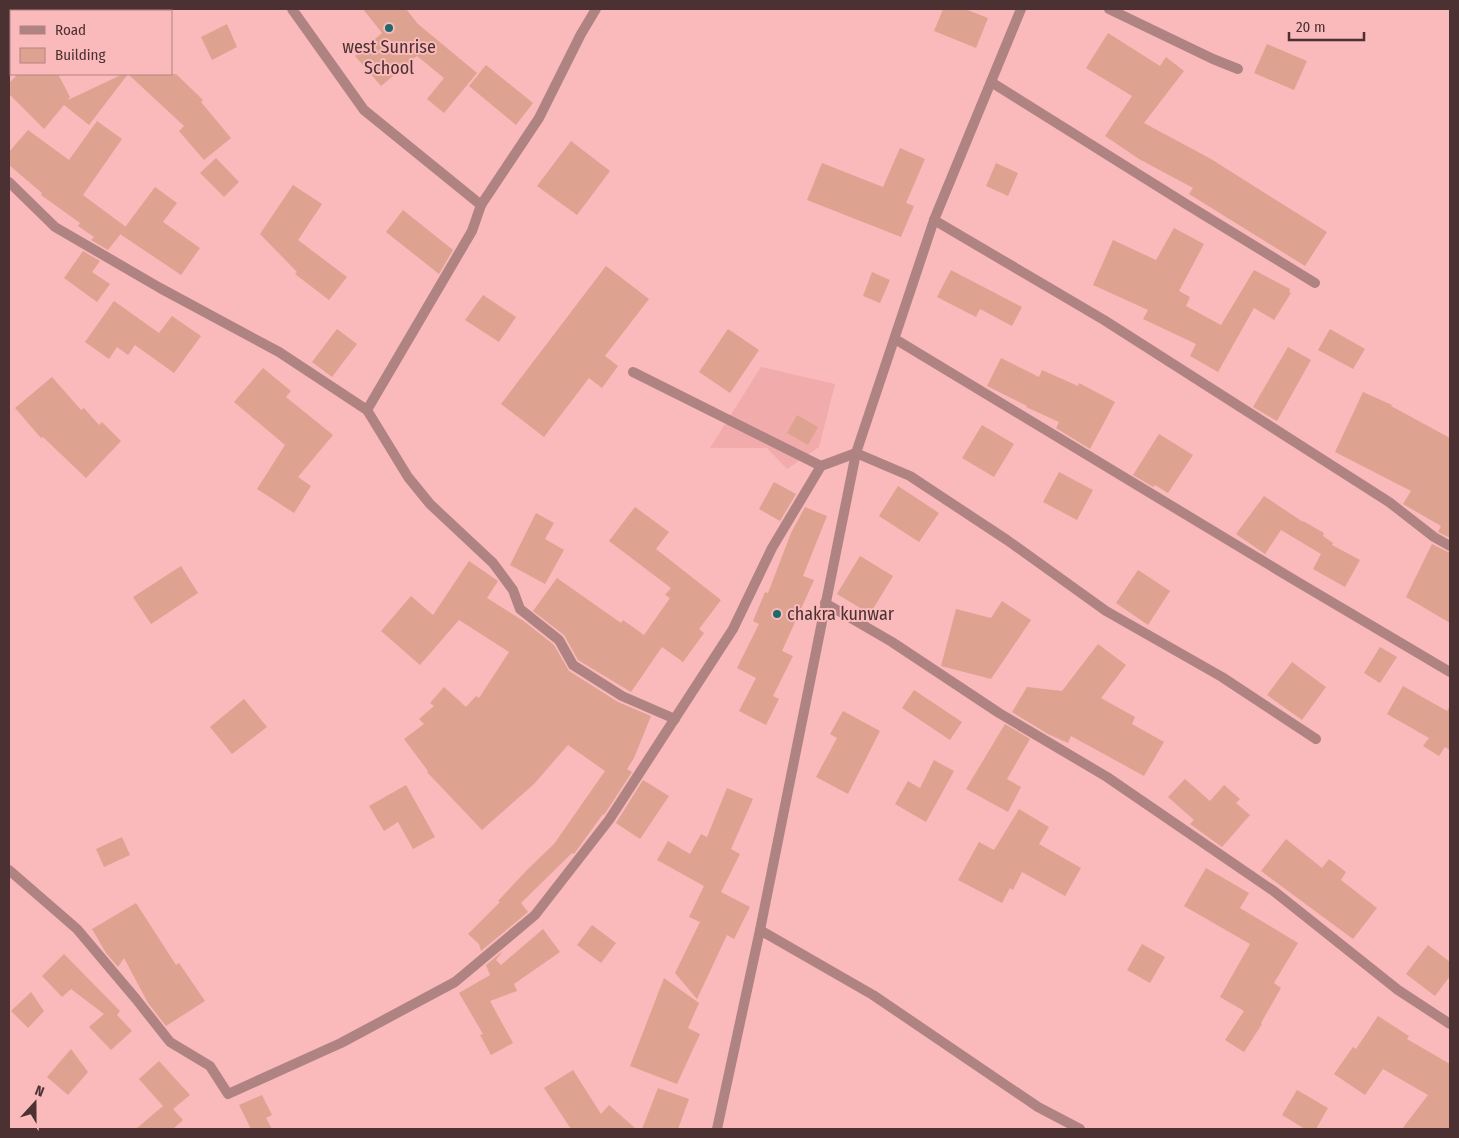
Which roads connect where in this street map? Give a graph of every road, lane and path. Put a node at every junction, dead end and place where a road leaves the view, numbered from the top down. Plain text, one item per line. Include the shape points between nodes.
1 (292, 9) edge
2 (596, 9) edge
3 (1021, 9) edge
4 (1109, 9) edge
5 (1238, 69) dead end
6 (991, 82) junction
7 (9, 182) edge
8 (480, 205) junction
9 (934, 220) junction
10 (1315, 283) dead end
11 (895, 340) junction
12 (633, 372) dead end
13 (366, 410) junction
14 (856, 453) junction
15 (821, 466) junction
16 (1450, 546) edge
17 (825, 603) junction
18 (1450, 672) edge
19 (675, 719) junction
20 (1316, 739) dead end
21 (9, 870) edge
22 (760, 930) junction
23 (1450, 1024) edge
24 (717, 1129) edge
25 (1080, 1129) edge

1 - 8 street via 364,110
2 - 8 street via 539,118
3 - 6 street
4 - 5 street
6 - 9 street
6 - 10 street
7 - 13 street via 55,227 279,352
8 - 13 street via 472,231
9 - 11 street
9 - 16 street via 1104,320 1389,502
11 - 14 street
11 - 18 street
12 - 15 street
13 - 19 street via 408,477 430,504 494,563 514,590 520,609 559,640 573,664 622,696
14 - 15 street
14 - 17 street
14 - 20 street via 910,476 1106,611 1222,677
15 - 19 street via 772,548 733,629
17 - 22 street
17 - 23 street via 1107,777 1274,892 1398,990
19 - 21 street via 609,820 535,915 455,982 341,1043 228,1094 210,1066 170,1042 77,929
22 - 24 street
22 - 25 street via 873,995 1038,1107

